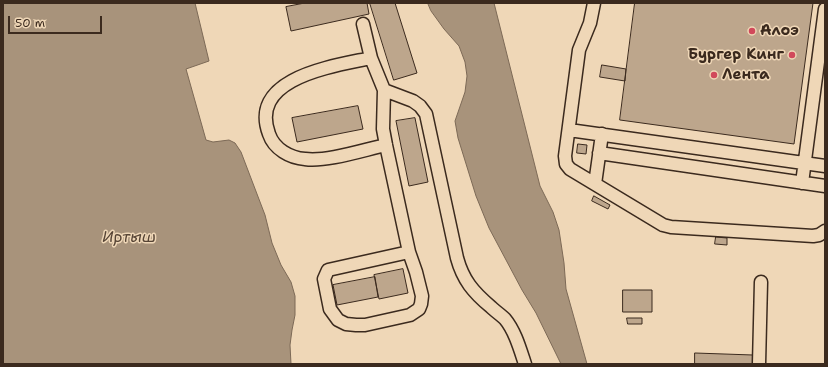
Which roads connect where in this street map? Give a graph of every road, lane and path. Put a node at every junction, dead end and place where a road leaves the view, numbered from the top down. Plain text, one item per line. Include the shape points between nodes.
1 (594, 3) edge
2 (825, 9) edge
3 (363, 24) dead end
4 (371, 58) junction
5 (822, 60) edge
6 (384, 90) junction
7 (569, 130) junction
8 (602, 134) junction
9 (386, 145) junction
10 (599, 153) junction
11 (805, 163) junction
12 (825, 166) edge
13 (802, 183) junction
14 (595, 184) junction
15 (825, 186) edge
16 (825, 231) edge
17 (409, 252) junction
18 (761, 282) dead end
19 (525, 364) edge
20 (759, 364) edge

1 - 7 lane via 590,23 579,50
2 - 5 lane
3 - 4 lane
4 - 6 lane
4 - 9 lane via 314,71 283,87 270,102 266,112 267,129 273,141 285,153 303,159 324,159
5 - 11 lane
6 - 9 lane via 383,129
6 - 19 lane via 413,101 426,114 461,272 477,296 504,318 512,330
7 - 8 lane
7 - 14 lane via 566,164
8 - 10 lane
8 - 11 lane
9 - 17 lane
10 - 13 lane
10 - 14 lane
11 - 12 lane
11 - 13 lane
13 - 15 lane
14 - 16 lane via 663,225 671,227 813,236
17 - 17 lane via 422,296 421,304 415,312 410,316 356,326 338,320 330,309 324,279 328,270
18 - 20 lane

